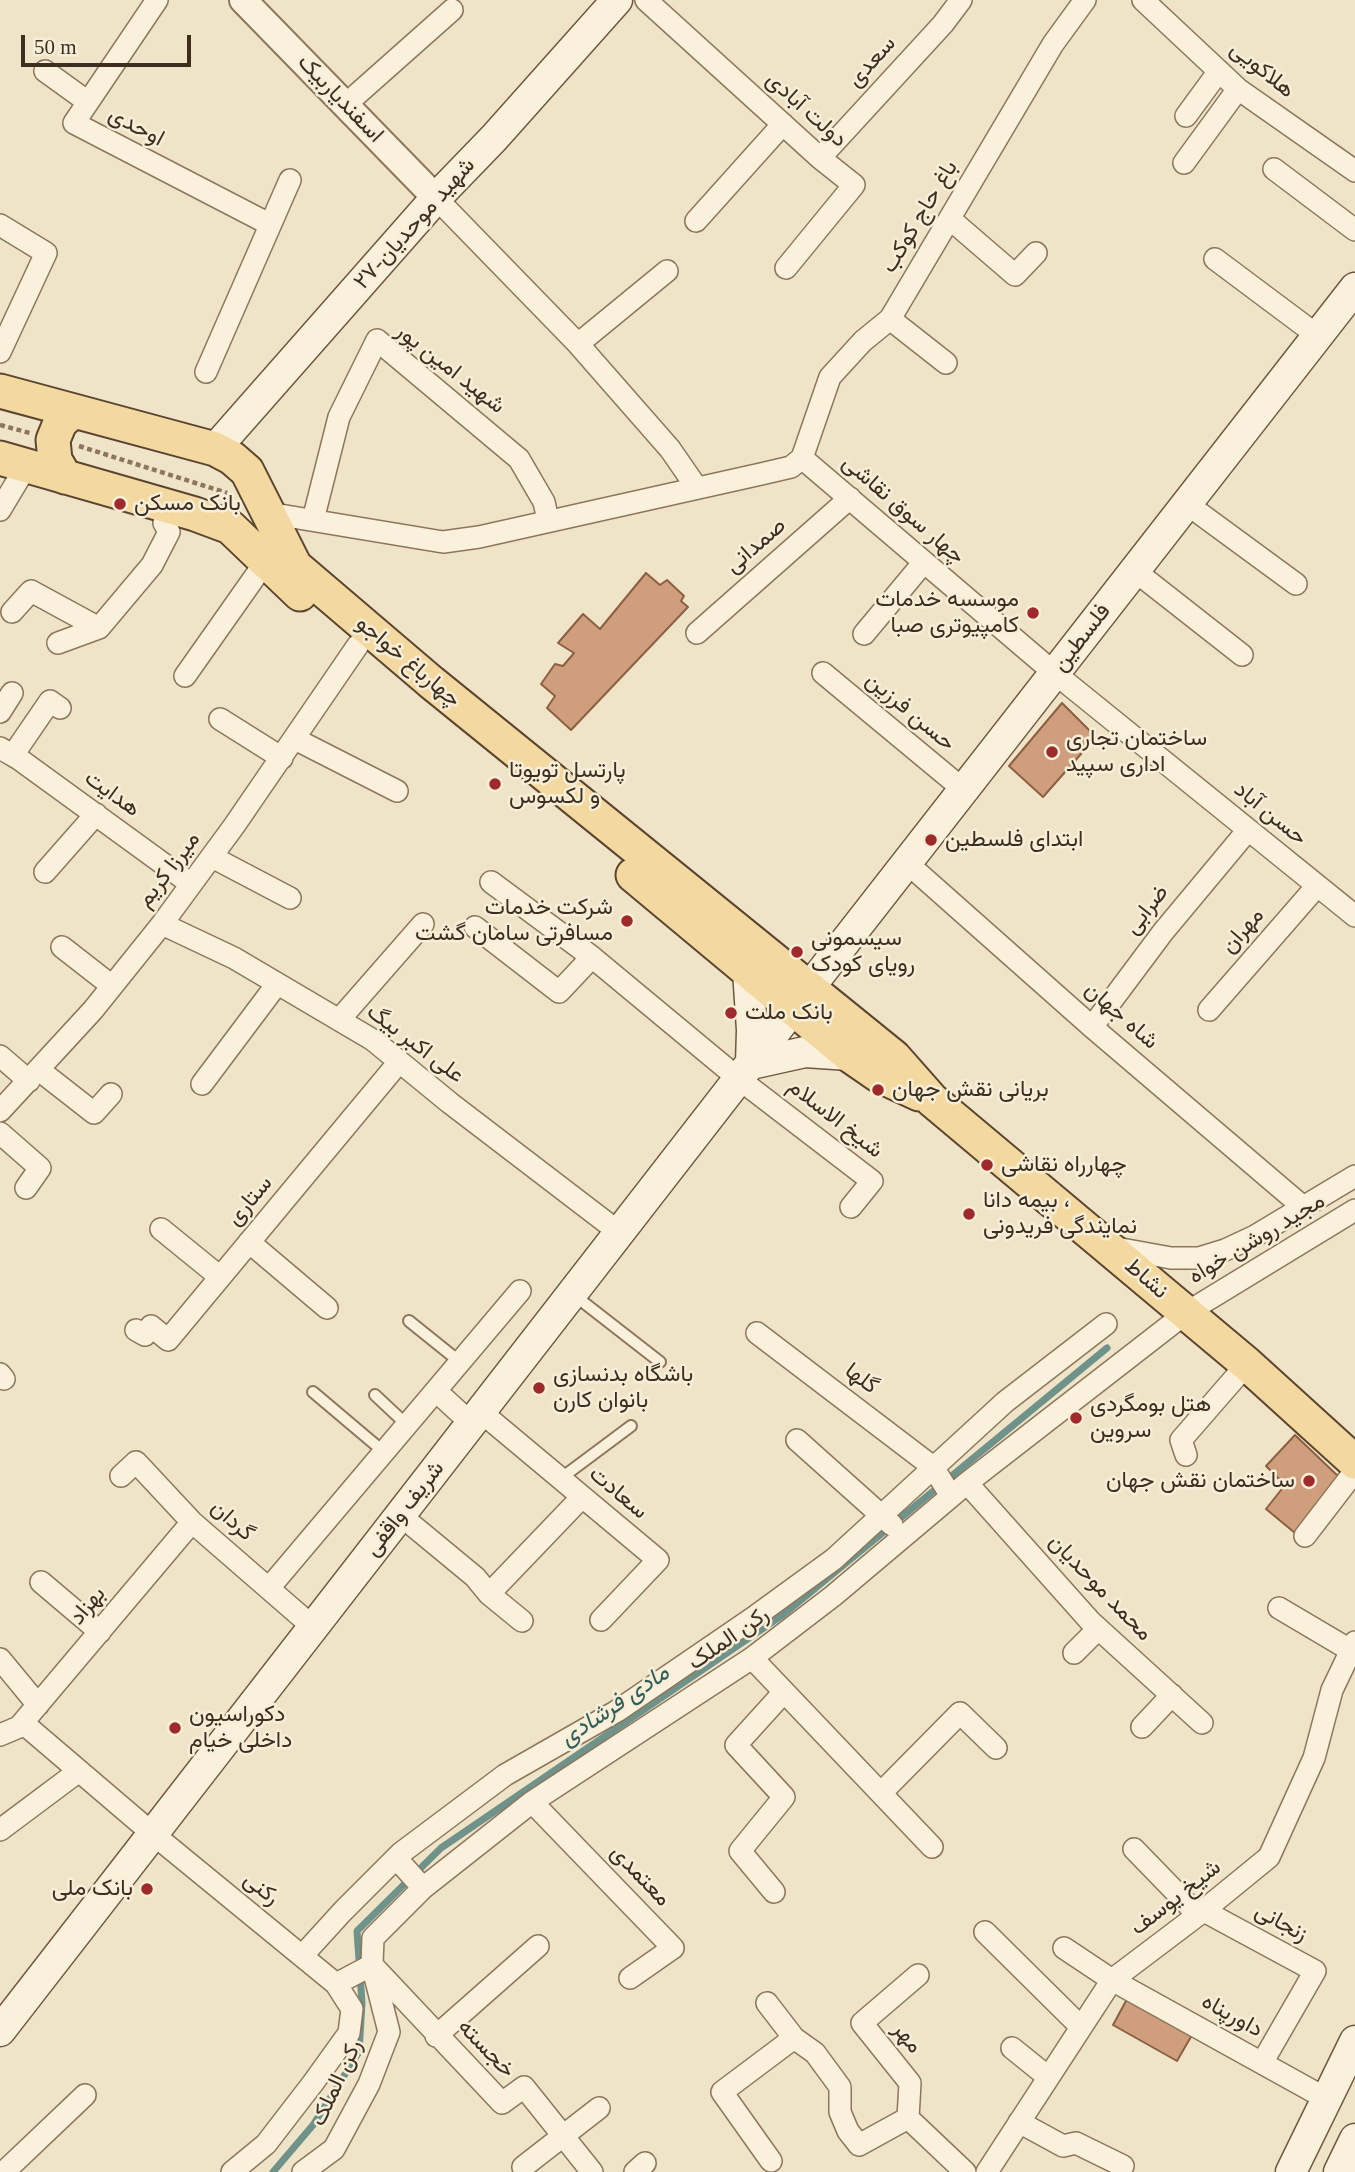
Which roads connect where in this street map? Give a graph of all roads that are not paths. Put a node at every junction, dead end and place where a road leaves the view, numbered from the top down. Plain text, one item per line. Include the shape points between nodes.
1 (157, 0) edge
2 (243, 0) edge
3 (617, 0) edge
4 (646, 0) edge
5 (961, 0) edge
6 (1085, 0) edge
7 (1143, 0) edge
8 (452, 10) dead end
9 (45, 71) dead end
10 (1219, 71) junction
11 (1238, 89) junction
12 (88, 102) junction
13 (345, 105) junction
14 (1186, 116) dead end
15 (783, 124) junction
16 (820, 158) junction
17 (1184, 163) dead end
18 (1273, 169) dead end
19 (1355, 171) edge
20 (290, 180) dead end
21 (436, 198) junction
22 (950, 219) junction
23 (696, 221) dead end
24 (269, 224) junction
25 (0, 225) edge
26 (1355, 230) edge
27 (1037, 253) dead end
28 (1215, 259) dead end
29 (786, 268) dead end
30 (667, 271) dead end
31 (1355, 286) edge
32 (890, 319) junction
33 (1317, 335) junction
34 (578, 344) junction
35 (0, 352) edge
36 (946, 363) dead end
37 (206, 372) dead end
38 (0, 391) edge
39 (73, 411) junction
40 (215, 449) junction
41 (802, 458) junction
42 (13, 462) edge
43 (65, 477) junction
44 (697, 488) junction
45 (850, 498) junction
46 (1187, 504) junction
47 (264, 505) junction
48 (171, 507) junction
49 (0, 510) edge
50 (313, 520) junction
51 (548, 520) junction
52 (230, 527) junction
53 (266, 561) junction
54 (924, 562) junction
55 (1135, 571) junction
56 (1296, 584) dead end
57 (12, 612) dead end
58 (99, 628) junction
59 (697, 633) dead end
60 (864, 634) dead end
61 (58, 643) dead end
62 (358, 645) junction
63 (1242, 655) dead end
64 (1053, 672) junction
65 (823, 673) dead end
66 (185, 676) dead end
67 (12, 693) dead end
68 (60, 708) dead end
69 (0, 712) edge
70 (220, 719) dead end
71 (295, 739) junction
72 (3, 749) edge
73 (282, 758) junction
74 (962, 789) junction
75 (397, 792) dead end
76 (96, 814) junction
77 (1248, 830) junction
78 (212, 857) junction
79 (907, 863) junction
80 (45, 872) dead end
81 (491, 882) dead end
82 (191, 884) junction
83 (1317, 886) junction
84 (290, 898) dead end
85 (1355, 916) edge
86 (162, 924) junction
87 (423, 924) dead end
88 (475, 927) dead end
89 (62, 947) dead end
90 (592, 957) junction
91 (748, 971) junction
92 (277, 984) junction
93 (112, 986) junction
94 (801, 998) junction
95 (1209, 1010) dead end
96 (339, 1020) junction
97 (1092, 1027) junction
98 (849, 1055) junction
99 (0, 1056) edge
100 (399, 1062) junction
101 (745, 1071) junction
102 (34, 1076) junction
103 (202, 1084) dead end
104 (111, 1094) dead end
105 (932, 1100) junction
106 (0, 1111) edge
107 (0, 1133) edge
108 (1355, 1176) edge
109 (26, 1188) dead end
110 (1301, 1206) junction
111 (851, 1207) dead end
112 (1355, 1210) edge
113 (160, 1229) dead end
114 (620, 1233) junction
115 (249, 1242) junction
116 (1108, 1246) junction
117 (220, 1277) junction
118 (520, 1291) dead end
119 (572, 1293) junction
120 (327, 1308) dead end
121 (1185, 1313) junction
122 (409, 1321) dead end
123 (1106, 1324) dead end
124 (136, 1331) dead end
125 (757, 1333) dead end
126 (460, 1362) junction
127 (660, 1362) dead end
128 (1247, 1364) junction
129 (436, 1391) junction
130 (313, 1392) dead end
131 (375, 1395) dead end
132 (476, 1418) junction
133 (407, 1425) junction
134 (631, 1426) dead end
135 (797, 1440) dead end
136 (384, 1452) junction
137 (1186, 1455) dead end
138 (1355, 1462) edge
139 (933, 1467) junction
140 (1355, 1471) edge
141 (121, 1476) dead end
142 (560, 1479) junction
143 (959, 1490) junction
144 (582, 1497) junction
145 (400, 1515) junction
146 (882, 1515) junction
147 (192, 1522) junction
148 (904, 1536) junction
149 (1305, 1536) dead end
150 (805, 1580) junction
151 (41, 1582) dead end
152 (269, 1588) junction
153 (489, 1594) junction
154 (820, 1606) junction
155 (1279, 1608) dead end
156 (601, 1620) dead end
157 (522, 1621) dead end
158 (313, 1627) junction
159 (1098, 1629) junction
160 (100, 1632) junction
161 (1353, 1646) edge
162 (1074, 1653) dead end
163 (752, 1658) junction
164 (0, 1660) edge
165 (784, 1692) junction
166 (1172, 1695) junction
167 (38, 1705) junction
168 (23, 1723) junction
169 (1202, 1723) dead end
170 (1142, 1727) dead end
171 (0, 1735) edge
172 (996, 1748) dead end
173 (79, 1771) junction
174 (881, 1793) junction
175 (533, 1802) junction
176 (0, 1830) edge
177 (153, 1834) junction
178 (932, 1847) dead end
179 (1134, 1849) dead end
180 (396, 1858) junction
181 (423, 1888) junction
182 (774, 1892) dead end
183 (1201, 1913) junction
184 (985, 1932) dead end
185 (538, 1946) dead end
186 (1064, 1948) dead end
187 (302, 1956) junction
188 (372, 1965) junction
189 (918, 1975) dead end
190 (630, 1978) dead end
191 (1112, 1980) junction
192 (336, 1984) junction
193 (767, 2003) dead end
194 (1081, 2027) junction
195 (0, 2031) edge
196 (436, 2036) junction
197 (794, 2038) junction
198 (1355, 2041) edge
199 (1013, 2048) dead end
200 (1262, 2063) junction
201 (1048, 2077) junction
202 (85, 2095) dead end
203 (1325, 2098) junction
204 (598, 2108) dead end
205 (908, 2118) junction
206 (1019, 2122) junction
207 (564, 2136) junction
208 (1355, 2139) edge
209 (771, 2161) dead end
210 (1123, 2166) dead end
211 (523, 2167) dead end
212 (4, 2172) edge
213 (232, 2172) edge
214 (303, 2172) edge
215 (592, 2172) edge
216 (965, 2172) edge
217 (986, 2172) edge
218 (1291, 2172) edge
219 (1339, 2172) edge

1 - 12 street, اوحدی
2 - 13 street, اسفندیاربیک
3 - 21 main road, ۲۷-شهید موحدیان
4 - 15 street, دولت آبادی
5 - 16 street, سعدی
6 - 22 street, باغ حاج کوکب via 1053,44
7 - 10 street, هلاکویی
8 - 13 street
9 - 12 street
10 - 11 street, هلاکویی
10 - 14 street
11 - 17 street
11 - 19 street, هلاکویی
12 - 24 street, اوحدی via 74,123
13 - 21 street, اسفندیاربیک
15 - 16 street, دولت آبادی
15 - 23 street
16 - 29 street, دولت آبادی via 854,185
18 - 26 street
20 - 24 street
21 - 34 street
21 - 40 main road, ۲۷-شهید موحدیان
22 - 27 street via 1015,275
22 - 32 street, باغ حاج کوکب
24 - 37 street
25 - 35 street via 46,253
28 - 33 street
30 - 34 street
31 - 33 main road, فلسطین
32 - 36 street
32 - 41 street, باغ حاج کوکب via 830,377
33 - 46 main road, فلسطین
33 - 64 lane
34 - 44 street via 670,449
38 - 39 main road, چهارباغ خواجو
39 - 40 main road, چهارباغ خواجو
39 - 43 main road via 60,423 54,440 55,460
40 - 47 main road, چهارباغ خواجو via 247,471
41 - 44 street via 791,467
41 - 45 street, چهار سوق نقاشی
42 - 43 main road, چهارباغ خواجو
42 - 49 street
43 - 48 main road, چهارباغ خواجو
44 - 51 street
45 - 54 street, چهار سوق نقاشی
45 - 59 street, صمدانی
46 - 55 main road, فلسطین
46 - 56 street
47 - 50 street
47 - 52 main road via 253,519
47 - 94 main road, چهارباغ خواجو via 295,566
48 - 52 main road, چهارباغ خواجو
48 - 58 street via 164,523 169,532 152,565 135,574
50 - 51 street via 443,542
50 - 51 street, شهید امین پور via 339,417 377,340 519,459 544,502
52 - 53 main road, چهارباغ خواجو
53 - 62 main road, چهارباغ خواجو
53 - 66 street
54 - 60 street
54 - 64 street, چهار سوق نقاشی
55 - 63 street
55 - 64 main road, فلسطین
57 - 58 street via 31,590
58 - 61 street
62 - 71 street, میرزا کریم
62 - 91 main road, چهارباغ خواجو
64 - 74 main road, فلسطین
64 - 77 street, حسن آباد
65 - 74 street, حسن فرزین
67 - 69 street
68 - 72 street via 50,701
70 - 73 street
71 - 73 street, میرزا کریم
71 - 75 street
72 - 76 street, هدایت
73 - 78 street, میرزا کریم
74 - 79 main road, فلسطین
74 - 94 lane via 814,974
76 - 80 street
76 - 82 street, هدایت
77 - 83 street, حسن آباد
77 - 97 street, ضرابی
78 - 82 street, میرزا کریم
78 - 84 street
79 - 94 main road, فلسطین
79 - 97 street, شاه جهان
81 - 90 street
82 - 86 street, میرزا کریم
83 - 85 street, حسن آباد
83 - 95 street, مهران
86 - 92 street, علی اکبر بیگ
86 - 93 street, میرزا کریم
87 - 96 street
88 - 90 street via 559,992
89 - 93 street
90 - 101 street
91 - 94 main road, چهارباغ خواجو
91 - 101 main road via 752,1030
92 - 96 street, علی اکبر بیگ
92 - 103 street
93 - 102 street, میرزا کریم
94 - 98 main road, نشاط
94 - 101 main road, شریف واقفی
94 - 105 main road, نشاط via 894,1057
96 - 100 street, علی اکبر بیگ
97 - 110 street, شاه جهان
98 - 101 main road via 804,1052
98 - 105 main road, نشاط via 878,1075
99 - 102 street
100 - 114 street, علی اکبر بیگ
100 - 115 street, ستاری
101 - 111 street, شیخ الاسلام via 872,1181
101 - 114 main road, شریف واقفی
102 - 104 street via 94,1113
102 - 106 street, میرزا کریم
105 - 116 main road, نشاط
107 - 109 street via 40,1168
108 - 110 street, مجید روشن خواه
110 - 116 street, مجید روشن خواه via 1255,1236 1199,1258 1144,1255
112 - 121 street, مجید روشن خواه
113 - 117 street
114 - 119 main road, شریف واقفی
115 - 117 street, ستاری
115 - 120 street
116 - 121 main road, نشاط
117 - 124 street, ستاری via 168,1340 151,1326 145,1335
118 - 126 street
119 - 127 lane
119 - 132 main road, شریف واقفی
121 - 128 main road, نشاط
121 - 143 street, رکن الملک
122 - 126 lane
123 - 139 street, رکن الملک via 1005,1402
125 - 139 street, گلها
126 - 129 street
128 - 137 street via 1181,1440
128 - 138 main road, نشاط
129 - 132 street
129 - 133 street
130 - 136 lane
131 - 133 lane
132 - 142 street, سعادت
132 - 145 main road, شریف واقفی
133 - 136 street
134 - 142 lane
135 - 146 street
136 - 152 street
139 - 143 street, محمد موحدیان
139 - 146 street, رکن الملک
140 - 149 street
141 - 147 street, گردان via 136,1462
142 - 144 street, سعادت
143 - 148 street, رکن الملک
143 - 159 street, محمد موحدیان
144 - 153 street
144 - 156 street, سعادت via 658,1560
145 - 153 street
145 - 158 main road, شریف واقفی
146 - 148 street
146 - 150 street, رکن الملک
147 - 152 street, گردان
147 - 160 street, بهزاد
148 - 154 street, رکن الملک
150 - 154 street
150 - 180 street, رکن الملک via 617,1711 505,1775
151 - 160 street
152 - 158 street, گردان
153 - 157 street
154 - 163 street, رکن الملک
155 - 161 street
158 - 177 main road, شریف واقفی
159 - 162 street
159 - 166 street, محمد موحدیان
160 - 167 street, بهزاد
161 - 183 street, شیخ یوسف via 1332,1690 1314,1758 1269,1857
163 - 165 street
163 - 175 street, رکن الملک
164 - 167 street
165 - 174 street
165 - 182 street via 736,1745 784,1797 740,1851
166 - 169 street, محمد موحدیان
166 - 170 street
167 - 168 street, بهزاد
168 - 171 street, بهزاد
168 - 173 street
172 - 174 street via 960,1713
173 - 176 street
173 - 177 street
174 - 178 street
175 - 181 street, رکن الملک
175 - 190 street, معتمدی via 673,1948
177 - 187 street, رکنی
177 - 195 main road, شریف واقفی
179 - 183 street
180 - 181 street
180 - 187 street, رکن الملک
181 - 188 street, رکن الملک via 373,1938
183 - 191 street, شیخ یوسف
183 - 200 street, زنجانی via 1315,1971
184 - 194 street
185 - 196 street
186 - 191 street, داورپناه
187 - 192 street, رکنی
188 - 192 street
188 - 196 street, خجسته
188 - 214 street, رکن الملک via 389,2032 369,2084 334,2149
189 - 205 street, مهر via 862,2023 911,2083
191 - 194 street, شیخ یوسف
191 - 200 street, داورپناه
192 - 213 street via 352,2009 349,2033 266,2144
193 - 197 street
194 - 201 street, شیخ یوسف
196 - 207 street, خجسته via 502,2103 524,2087
197 - 205 street via 815,2053 840,2087 840,2112 859,2145
197 - 209 street via 722,2092
198 - 203 main road
199 - 201 street
200 - 203 street, داورپناه
201 - 206 street, شیخ یوسف
202 - 212 street
203 - 218 main road
204 - 207 street
205 - 216 street
206 - 210 street via 1063,2146 1076,2143
206 - 217 street, شیخ یوسف
207 - 211 street
207 - 215 street, خجسته
208 - 219 main road

